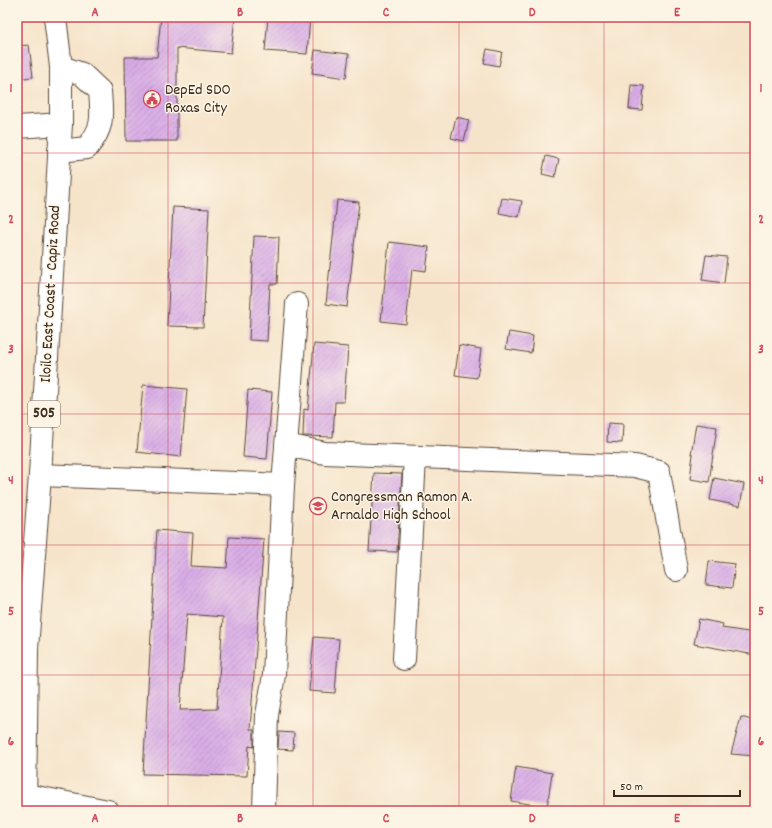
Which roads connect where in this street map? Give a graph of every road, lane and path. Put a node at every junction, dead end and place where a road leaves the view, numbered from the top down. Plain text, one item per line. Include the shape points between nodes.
1 (55, 17) edge
2 (61, 67) junction
3 (61, 124) junction
4 (17, 127) edge
5 (59, 151) junction
6 (297, 304) dead end
7 (286, 445) junction
8 (415, 458) junction
9 (40, 475) junction
10 (283, 485) junction
11 (676, 570) dead end
12 (22, 648) edge
13 (404, 659) dead end
14 (23, 795) edge
15 (108, 811) edge
16 (264, 811) edge

1 - 2 main road, Iloilo East Coast - Capiz Road / 505
2 - 3 main road, Iloilo East Coast - Capiz Road / 505
2 - 5 main road via 82,74 100,91 102,113 98,134 87,148
3 - 4 main road
3 - 5 main road, Iloilo East Coast - Capiz Road / 505
5 - 9 main road, Iloilo East Coast - Capiz Road / 505
6 - 7 main road
7 - 8 main road via 325,453
7 - 10 main road
8 - 11 main road via 635,466 659,472
8 - 13 main road
9 - 10 main road
9 - 12 main road, Iloilo East Coast - Capiz Road / 505
10 - 16 main road via 274,675 267,715
12 - 14 main road, Iloilo East Coast - Capiz Road / 505
14 - 15 main road

